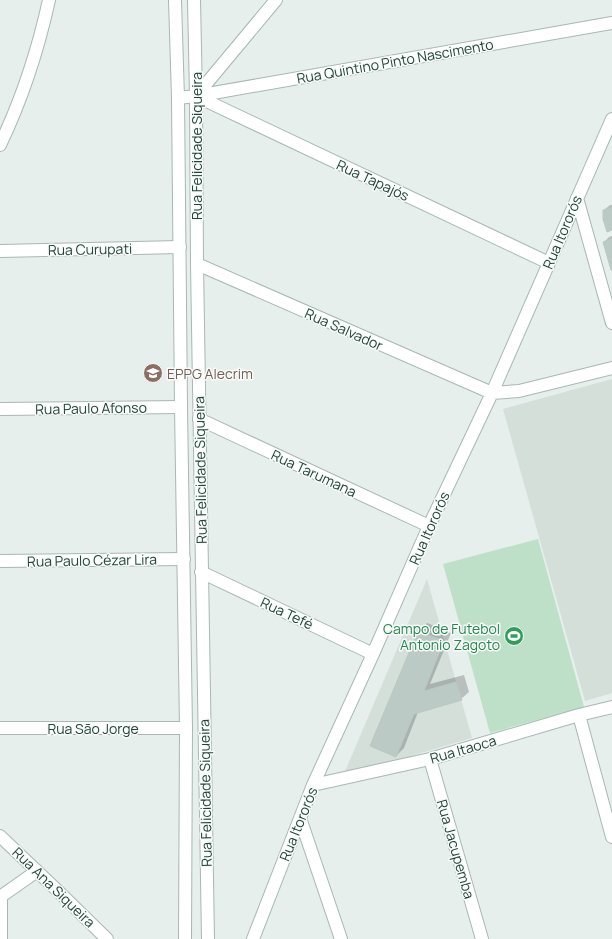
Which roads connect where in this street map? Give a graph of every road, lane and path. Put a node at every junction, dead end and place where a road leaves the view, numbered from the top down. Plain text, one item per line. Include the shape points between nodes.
1 (49, 0) edge
2 (175, 0) edge
3 (194, 0) edge
4 (276, 0) edge
5 (612, 23) edge
6 (196, 96) junction
7 (178, 98) junction
8 (612, 119) edge
9 (0, 144) edge
10 (577, 198) junction
11 (180, 248) junction
12 (0, 251) edge
13 (549, 263) junction
14 (197, 264) junction
15 (612, 323) edge
16 (612, 368) edge
17 (492, 394) junction
18 (181, 407) junction
19 (0, 409) edge
20 (199, 419) junction
21 (429, 526) junction
22 (184, 559) junction
23 (0, 562) edge
24 (201, 572) junction
25 (373, 654) junction
26 (612, 707) edge
27 (579, 715) junction
28 (0, 728) edge
29 (186, 728) junction
30 (430, 759) junction
31 (313, 785) junction
32 (300, 818) junction
33 (0, 836) edge
34 (612, 837) edge
35 (37, 871) junction
36 (0, 897) edge
37 (1, 939) edge
38 (107, 939) edge
39 (185, 939) edge
40 (208, 939) edge
41 (253, 939) edge
42 (341, 939) edge
43 (482, 939) edge

1 - 9 street via 30,71
2 - 7 street, Rua Felicidade Siqueira
3 - 6 street, Rua Felicidade Siqueira
4 - 6 street
5 - 6 street, Rua Quintino Pinto Nascimento
6 - 7 street, Rua Quintino Pinto Nascimento
6 - 13 street, Rua Tapajós
6 - 14 street, Rua Felicidade Siqueira
7 - 11 street, Rua Felicidade Siqueira
8 - 10 street, Rua Itororós
10 - 13 street, Rua Itororós
10 - 15 street
11 - 12 street, Rua Curupati
11 - 18 street, Rua Felicidade Siqueira
13 - 17 street, Rua Itororós
14 - 17 street, Rua Salvador
14 - 20 street, Rua Felicidade Siqueira
16 - 17 street via 519,391
17 - 21 street, Rua Itororós
18 - 19 street, Rua Paulo Afonso
18 - 22 street, Rua Felicidade Siqueira
20 - 21 street, Rua Tarumana
20 - 24 street, Rua Felicidade Siqueira
21 - 25 street, Rua Itororós
22 - 23 street, Rua Paulo Cézar Lira
22 - 29 street, Rua Felicidade Siqueira
24 - 25 street, Rua Tefé
24 - 40 street, Rua Felicidade Siqueira
25 - 31 street, Rua Itororós
26 - 27 street, Rua Itaoca
27 - 30 street, Rua Itaoca
27 - 34 street
28 - 29 street, Rua São Jorge
29 - 39 street, Rua Felicidade Siqueira
30 - 31 street, Rua Itaoca
30 - 43 street, Rua Jacupemba
31 - 32 street, Rua Itororós
32 - 41 street, Rua Itororós
32 - 42 street
33 - 35 street, Rua Ana Siqueira
35 - 36 street
35 - 38 street, Rua Ana Siqueira
36 - 37 street

